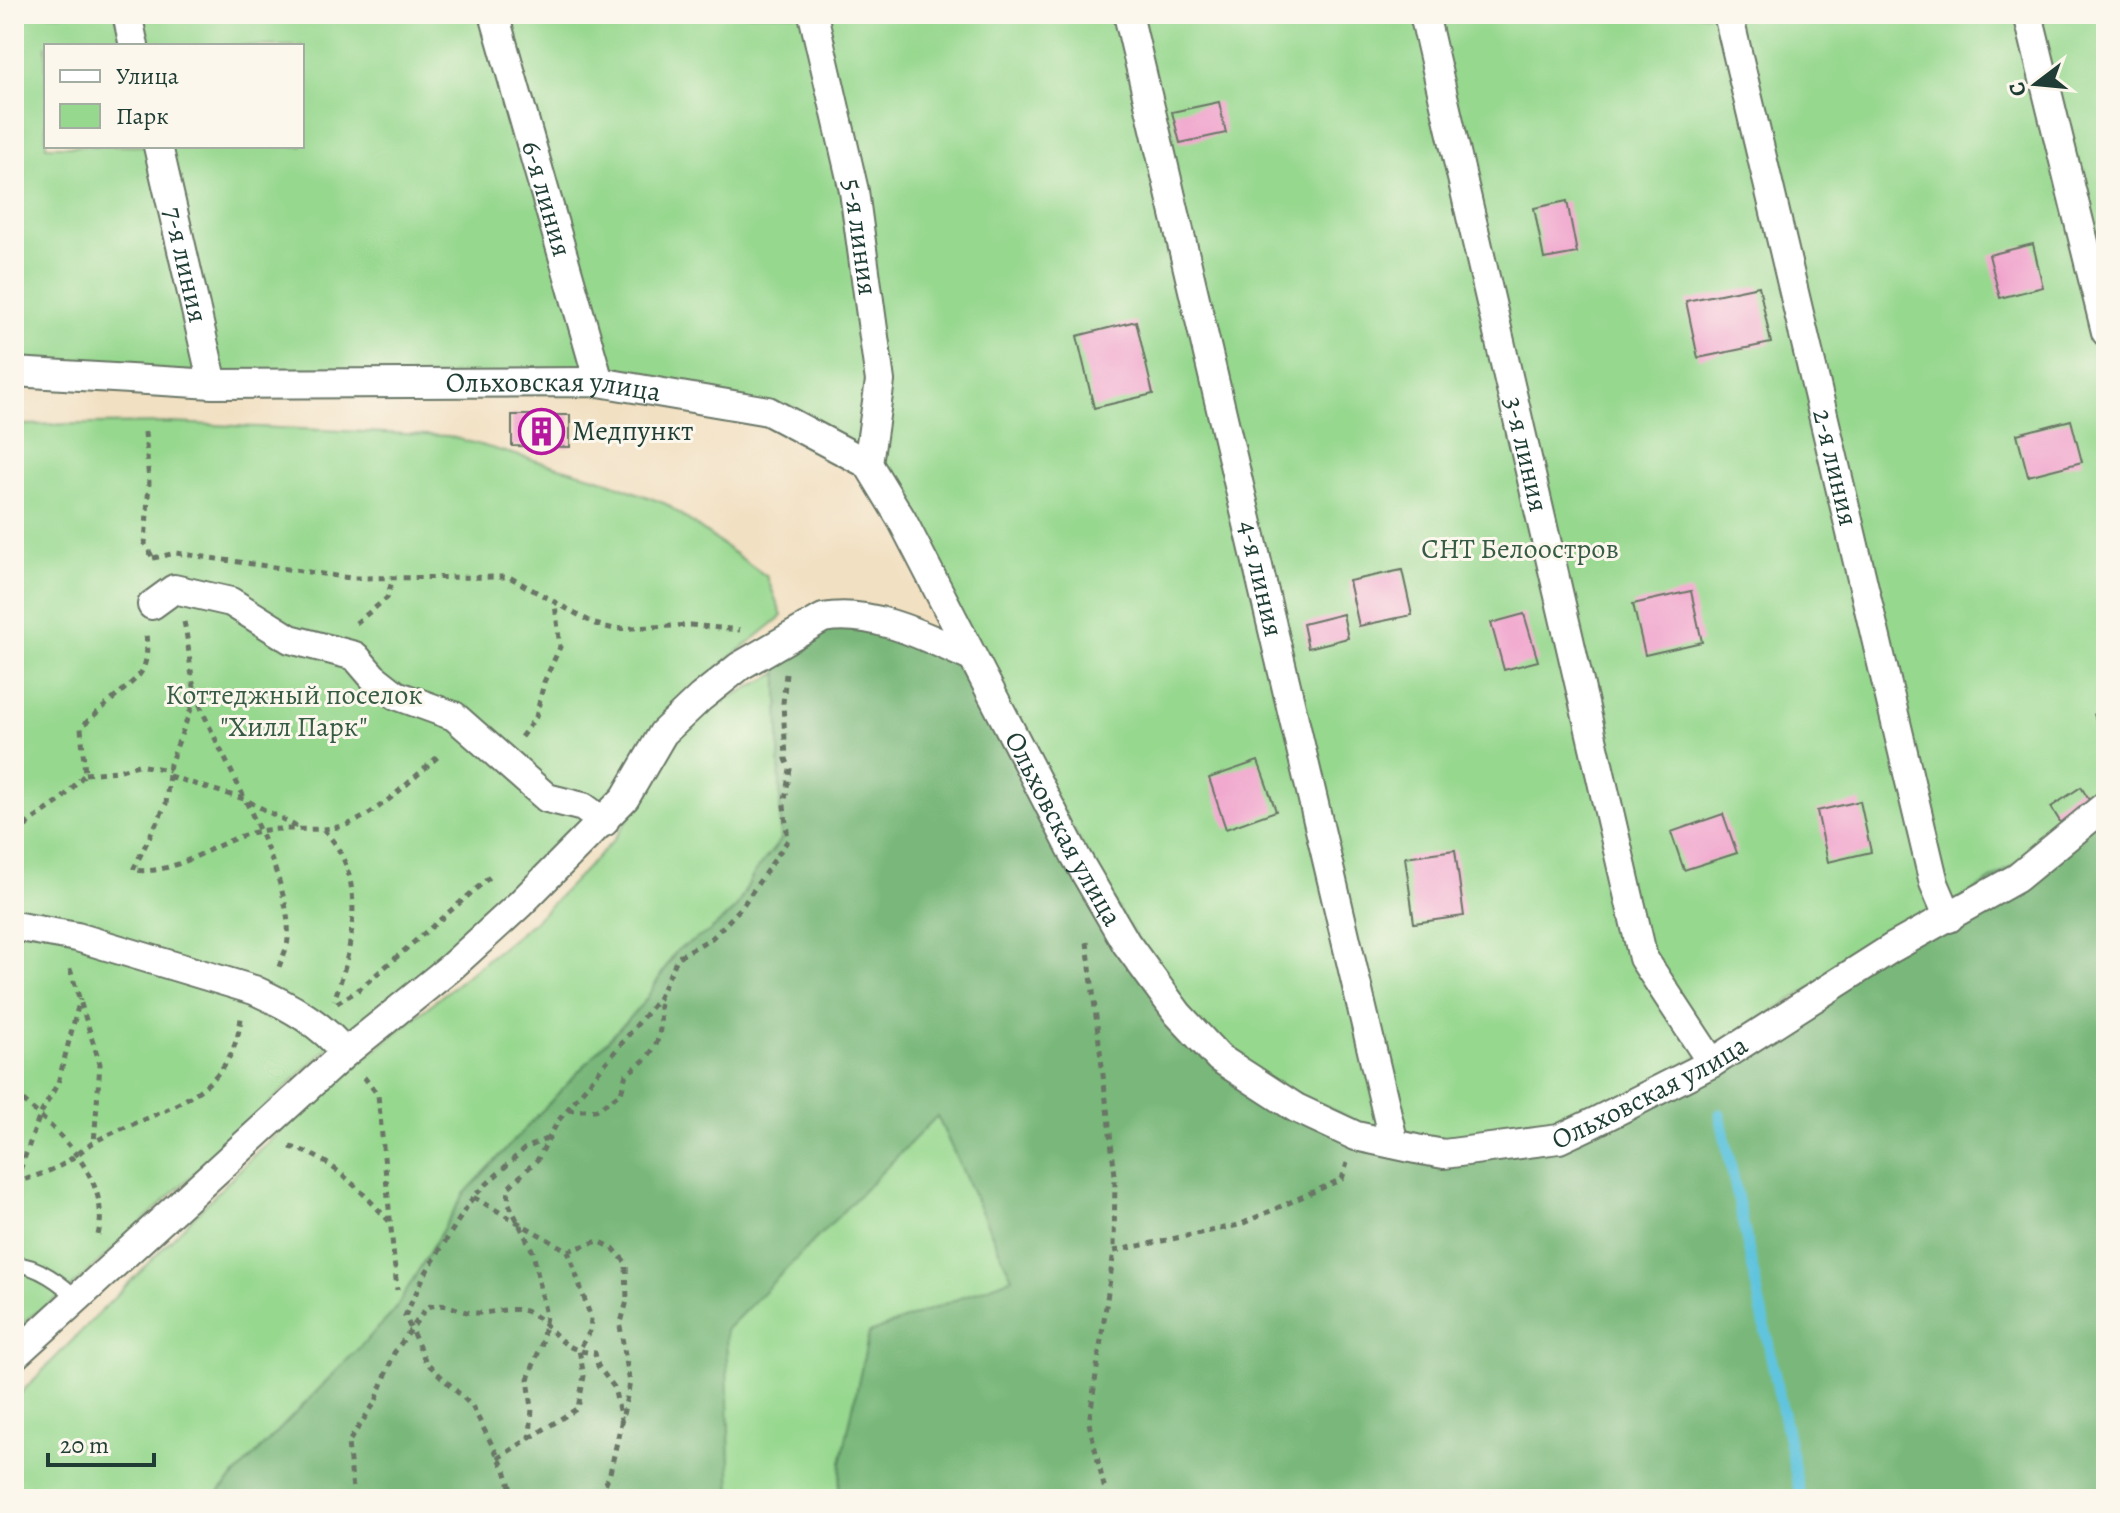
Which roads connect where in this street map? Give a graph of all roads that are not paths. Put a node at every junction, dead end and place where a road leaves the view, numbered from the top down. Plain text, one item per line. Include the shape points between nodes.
1 (127, 14) edge
2 (494, 14) edge
3 (813, 14) edge
4 (1128, 14) edge
5 (1424, 14) edge
6 (1728, 14) edge
7 (2028, 14) edge
8 (134, 44) edge
9 (158, 148) edge
10 (2106, 332) edge
11 (14, 372) edge
12 (599, 382) junction
13 (213, 384) junction
14 (868, 464) junction
15 (157, 607) road end
16 (971, 657) junction
17 (2106, 805) edge
18 (604, 822) junction
19 (1949, 918) junction
20 (14, 926) edge
21 (345, 1053) junction
22 (1712, 1063) junction
23 (1394, 1144) junction
24 (14, 1264) edge
25 (78, 1300) junction
26 (14, 1356) edge

1 - 8 street
2 - 12 street, 6-я линия
3 - 14 street, 5-я линия via 854,191 880,381
4 - 23 street, 4-я линия
5 - 22 street, 3-я линия via 1643,958
6 - 19 street, 2-я линия via 1934,883
7 - 10 street
9 - 13 street, 7-я линия
11 - 13 street, Ольховская улица
12 - 13 street, Ольховская улица
12 - 14 street, Ольховская улица via 768,411
14 - 16 street, Ольховская улица
15 - 18 street via 231,602 290,639 355,656 396,695 454,716 547,798 583,807
16 - 18 street via 878,621 823,618 710,690 663,733 625,798
16 - 23 street, Ольховская улица via 1076,857 1126,943 1178,1014 1219,1058 1296,1108 1356,1136
17 - 19 street, Ольховская улица via 2017,878
18 - 21 street via 450,968
19 - 22 street, Ольховская улица via 1879,956
20 - 21 street via 77,937 240,985 333,1036
21 - 25 street
22 - 23 street, Ольховская улица via 1559,1139 1444,1154
24 - 25 lane via 57,1281
25 - 26 street

